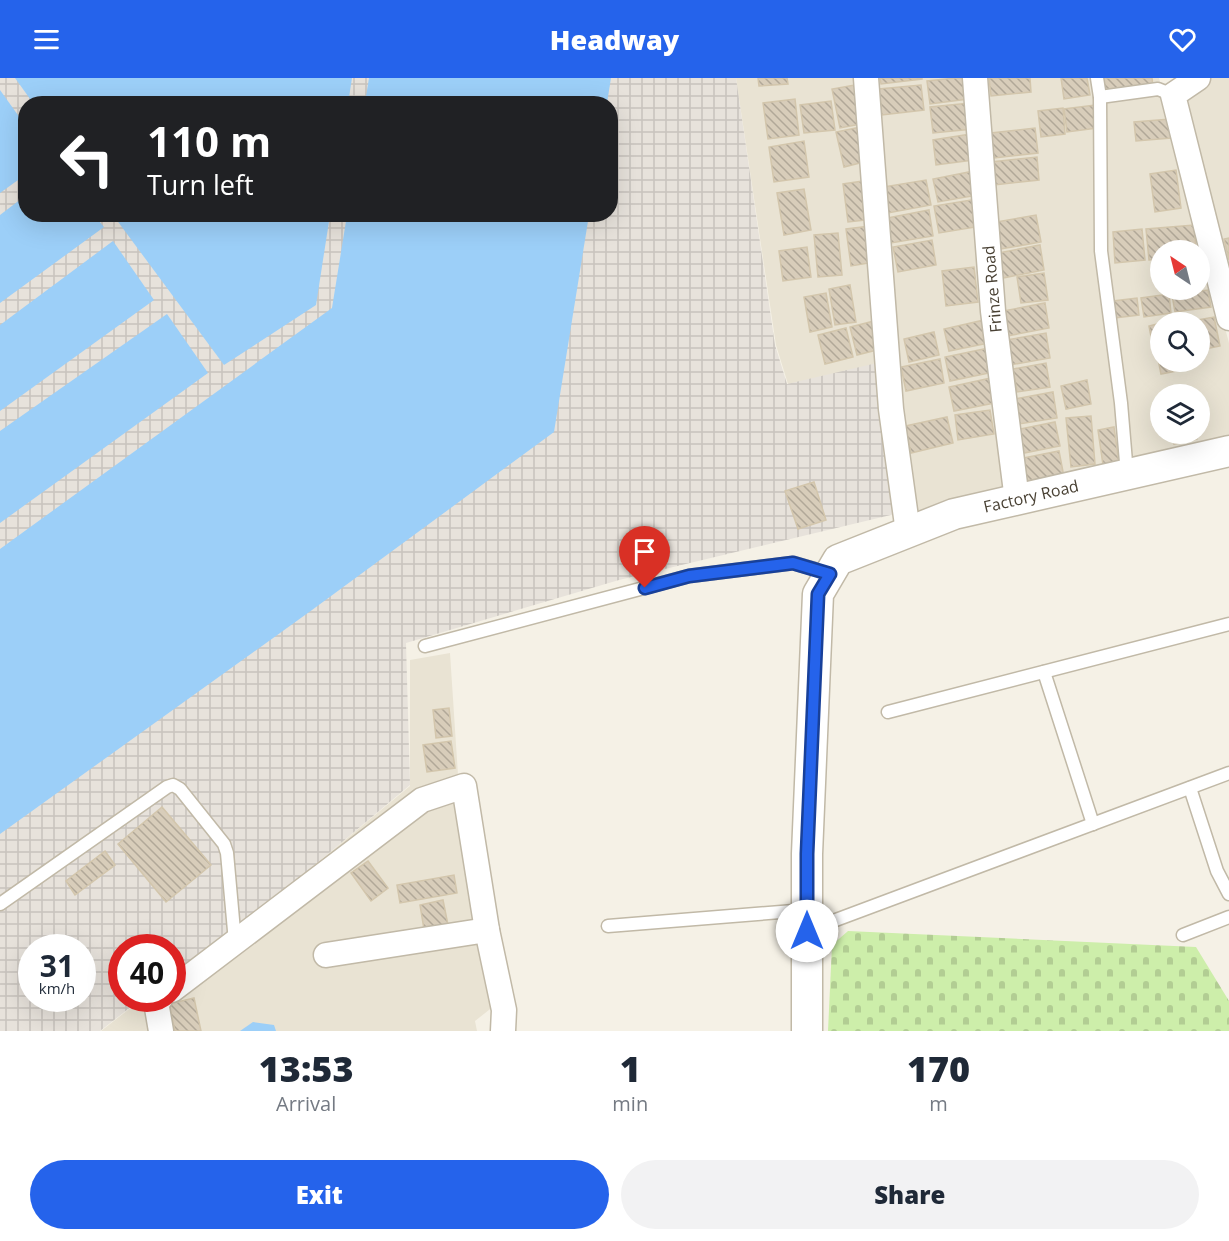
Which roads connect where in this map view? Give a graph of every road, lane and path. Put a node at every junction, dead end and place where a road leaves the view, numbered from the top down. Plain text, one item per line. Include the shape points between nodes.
1 (866, 78) edge
2 (975, 78) edge
3 (1097, 78) edge
4 (1198, 78) edge
5 (1173, 95) junction
6 (1100, 98) junction
7 (1228, 311) edge
8 (1229, 451) edge
9 (1127, 474) junction
10 (1017, 500) junction
11 (908, 532) junction
12 (834, 567) junction
13 (1229, 624) edge
14 (425, 646) dead end
15 (1044, 672) junction
16 (888, 712) dead end
17 (1229, 773) edge
18 (1190, 788) junction
19 (1093, 825) junction
20 (1229, 894) edge
21 (0, 904) edge
22 (1229, 917) edge
23 (807, 920) junction
24 (608, 926) dead end
25 (487, 930) junction
26 (1183, 935) dead end
27 (235, 942) junction
28 (326, 955) dead end
29 (186, 979) edge
30 (157, 1012) edge
31 (160, 1031) edge
32 (503, 1031) edge
33 (807, 1031) edge

1 - 11 street via 891,409
2 - 10 street, Frinze Road via 993,311
3 - 6 lane
4 - 5 street
5 - 6 lane via 1158,89
5 - 7 street
6 - 9 lane via 1101,251
8 - 9 street, Factory Road
9 - 10 street, Factory Road
10 - 11 street, Factory Road via 954,514
11 - 12 street, Factory Road
12 - 14 lane via 793,563 689,576
12 - 23 street via 818,594
13 - 15 lane
15 - 16 lane
15 - 19 lane
17 - 18 lane
18 - 19 lane
18 - 20 lane
19 - 23 lane
21 - 27 lane via 173,785 224,844
22 - 26 lane
23 - 24 lane
23 - 33 street
25 - 27 street via 464,786 422,800
25 - 28 street
25 - 32 street via 504,1011
27 - 29 street
30 - 31 street

